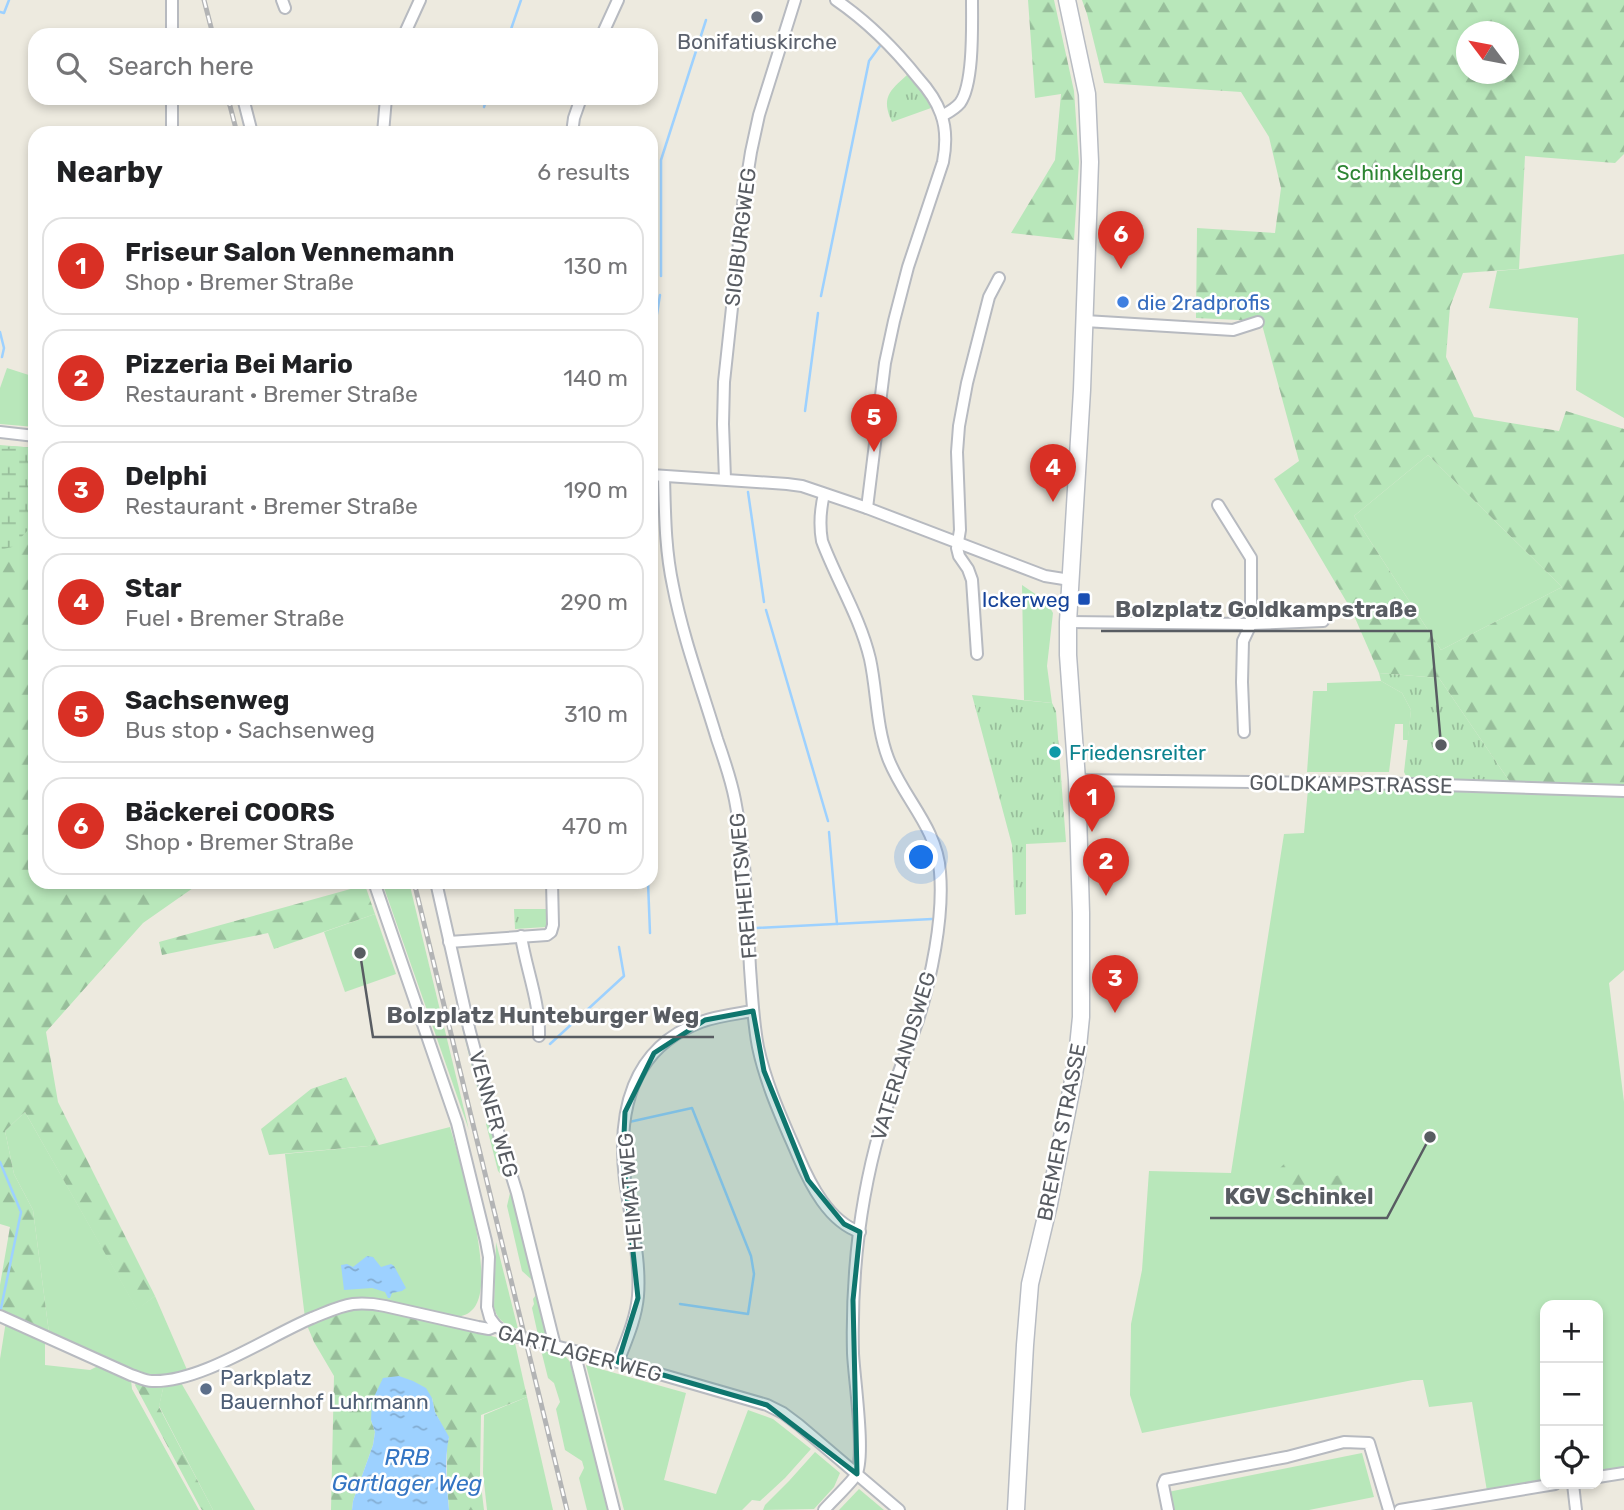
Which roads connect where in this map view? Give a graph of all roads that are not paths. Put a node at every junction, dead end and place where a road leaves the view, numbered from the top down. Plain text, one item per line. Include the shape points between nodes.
1 (172, 0) edge
2 (420, 0) edge
3 (618, 0) edge
4 (795, 0) edge
5 (836, 0) edge
6 (972, 0) edge
7 (1067, 0) edge
8 (172, 28) edge
9 (407, 28) edge
10 (605, 28) edge
11 (172, 105) edge
12 (245, 105) edge
13 (385, 105) edge
14 (579, 105) edge
15 (942, 116) junction
16 (172, 126) edge
17 (250, 126) edge
18 (384, 126) edge
19 (573, 126) edge
20 (999, 278) dead end
21 (1085, 321) junction
22 (1258, 322) dead end
23 (0, 432) edge
24 (28, 435) edge
25 (658, 476) edge
26 (664, 476) junction
27 (725, 479) junction
28 (824, 494) junction
29 (1218, 505) dead end
30 (867, 509) junction
31 (957, 542) junction
32 (1070, 580) junction
33 (1323, 621) dead end
34 (1068, 622) junction
35 (1251, 624) junction
36 (977, 654) dead end
37 (1244, 732) dead end
38 (1077, 780) junction
39 (1624, 791) edge
40 (376, 889) edge
41 (438, 889) edge
42 (552, 889) edge
43 (521, 936) junction
44 (449, 942) junction
45 (753, 1011) junction
46 (539, 1036) dead end
47 (860, 1232) junction
48 (2, 1317) edge
49 (496, 1326) junction
50 (555, 1346) junction
51 (578, 1352) junction
52 (618, 1362) junction
53 (1624, 1472) edge
54 (857, 1474) junction
55 (1603, 1476) edge
56 (1540, 1487) edge
57 (1574, 1489) edge
58 (1429, 1507) edge
59 (614, 1510) edge
60 (824, 1510) edge
61 (899, 1510) edge
62 (1016, 1510) edge
63 (1168, 1510) edge
64 (1389, 1510) edge
65 (1400, 1510) edge
66 (1576, 1510) edge

1 - 8 street
2 - 9 street
3 - 10 street
4 - 27 street, SIGIBURGWEG via 759,115 744,196 724,382
5 - 15 street via 902,57
6 - 15 street via 971,64 964,93 959,104
7 - 21 main road, BREMER STRASSE via 1087,94 1089,128
11 - 16 street
12 - 17 street
13 - 18 street
14 - 19 street
15 - 30 street via 943,162 908,267 885,363
20 - 31 street via 989,297 962,405
21 - 22 street via 1233,330
21 - 32 main road, BREMER STRASSE
23 - 24 street
25 - 26 street
26 - 27 street
26 - 45 street, FREIHEITSWEG via 664,526 673,588 741,831
27 - 28 street via 787,484
28 - 30 street
28 - 47 street, VATERLANDSWEG via 822,541 861,629 887,755 933,839 940,873 938,923 926,988 877,1142
29 - 35 street via 1251,558
30 - 31 street
31 - 32 street via 1045,576
31 - 36 street via 958,555 972,580
32 - 34 main road, BREMER STRASSE
33 - 35 street
34 - 35 street
34 - 38 main road, BREMER STRASSE
35 - 37 street via 1243,641
38 - 39 street, GOLDKAMPSTRASSE
38 - 62 main road, BREMER STRASSE via 1081,1017 1072,1086 1030,1284
40 - 49 street via 457,1123 486,1241 487,1307
41 - 44 street, VENNER WEG
42 - 43 street via 551,932
43 - 44 street
43 - 46 street via 540,1020
44 - 50 street, VENNER WEG
45 - 47 street, FREIHEITSWEG via 764,1071 808,1180 844,1224
45 - 52 street, HEIMATWEG via 705,1020 676,1034 654,1053 632,1088 622,1135 638,1298
47 - 54 street, VATERLANDSWEG via 853,1300 860,1452
48 - 49 street, GARTLAGER WEG via 149,1381 212,1367 304,1321 352,1304 385,1306 478,1328
49 - 50 street, GARTLAGER WEG via 508,1334
50 - 51 street, GARTLAGER WEG
51 - 52 street, GARTLAGER WEG
51 - 59 street
52 - 54 street, GARTLAGER WEG via 767,1405 799,1425
53 - 55 street
54 - 60 street
54 - 61 street, GARTLAGER WEG
56 - 58 street
57 - 66 street
58 - 65 street
63 - 64 street via 1165,1479 1345,1442 1369,1443

